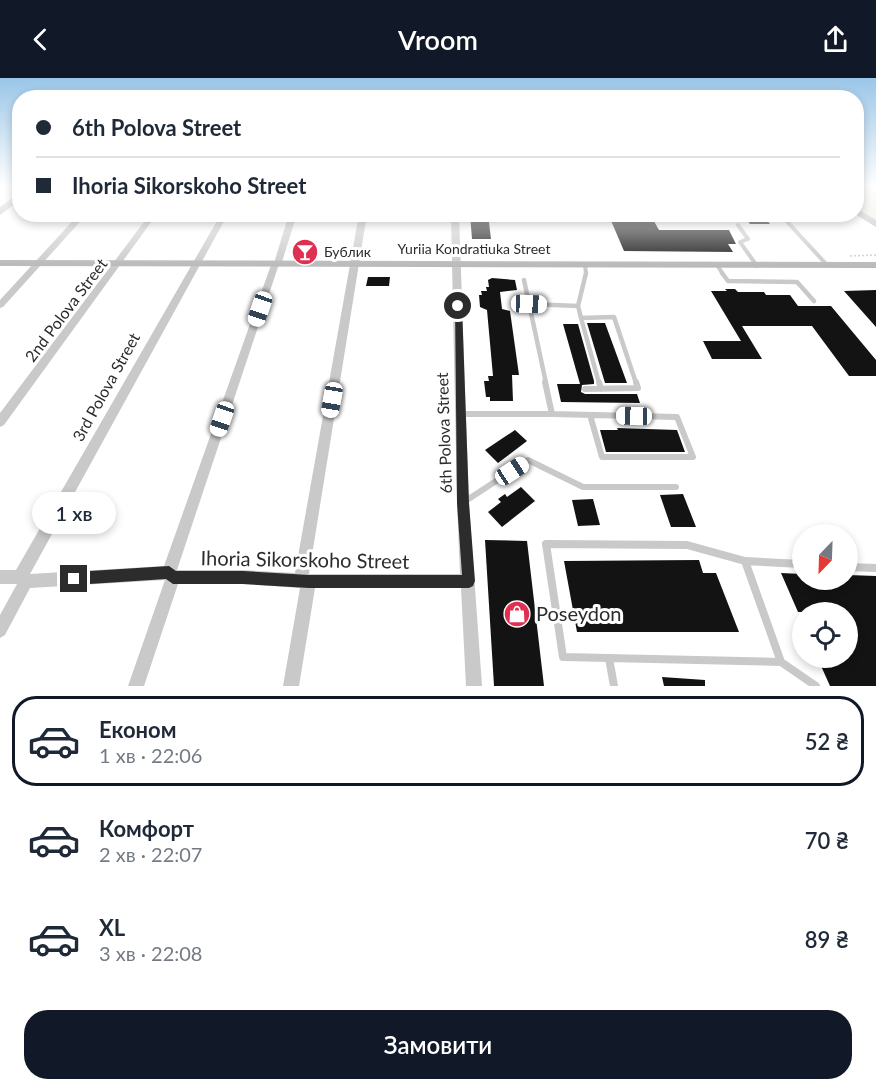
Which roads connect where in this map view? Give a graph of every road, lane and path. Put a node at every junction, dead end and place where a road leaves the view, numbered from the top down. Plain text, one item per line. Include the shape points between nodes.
1 (77, 222) edge
2 (148, 222) edge
3 (220, 222) edge
4 (290, 222) edge
5 (362, 222) edge
6 (454, 222) edge
7 (787, 222) edge
8 (738, 225) dead end
9 (0, 262) edge
10 (39, 263) junction
11 (119, 263) junction
12 (457, 263) junction
13 (195, 264) junction
14 (585, 264) junction
15 (276, 265) junction
16 (355, 265) junction
17 (827, 265) junction
18 (876, 265) edge
19 (717, 266) junction
20 (757, 266) junction
21 (524, 280) dead end
22 (814, 302) dead end
23 (529, 304) junction
24 (0, 305) edge
25 (578, 306) junction
26 (581, 318) junction
27 (585, 389) dead end
28 (601, 389) junction
29 (460, 414) junction
30 (552, 414) junction
31 (590, 415) junction
32 (0, 422) edge
33 (676, 487) dead end
34 (463, 503) junction
35 (745, 561) junction
36 (792, 563) edge
37 (858, 567) edge
38 (876, 568) edge
39 (171, 575) junction
40 (0, 577) edge
41 (23, 579) junction
42 (305, 581) junction
43 (469, 581) junction
44 (0, 630) edge
45 (609, 658) junction
46 (781, 662) junction
47 (136, 686) edge
48 (291, 686) edge
49 (474, 686) edge
50 (614, 686) edge
51 (816, 686) edge

1 - 10 street
2 - 11 street, 2nd Polova Street
3 - 13 street, 3rd Polova Street
4 - 15 street
5 - 16 street
6 - 12 street, 6th Polova Street
7 - 17 lane
8 - 20 lane via 748,239 740,242
9 - 10 street, Yuriia Kondratiuka Street
10 - 11 street, Yuriia Kondratiuka Street
10 - 24 street
11 - 13 street, Yuriia Kondratiuka Street
11 - 32 street, 2nd Polova Street
12 - 14 street, Yuriia Kondratiuka Street
12 - 16 street, Yuriia Kondratiuka Street
12 - 29 street, 6th Polova Street
13 - 15 street, Yuriia Kondratiuka Street
13 - 41 street, 3rd Polova Street
14 - 19 street, Yuriia Kondratiuka Street
14 - 25 lane
15 - 16 street, Yuriia Kondratiuka Street
15 - 39 street
16 - 42 street
17 - 18 street, Yuriia Kondratiuka Street
17 - 20 street, Yuriia Kondratiuka Street
19 - 20 street, Yuriia Kondratiuka Street
19 - 22 lane via 728,281 797,282
21 - 23 lane
23 - 25 lane
23 - 30 lane
25 - 26 lane
26 - 28 lane
26 - 28 lane via 614,317 639,388
27 - 28 lane
29 - 30 lane
29 - 34 street, 6th Polova Street
30 - 31 lane
31 - 31 lane via 677,417 693,458 602,457
33 - 34 lane via 583,487 528,460
34 - 43 street, 6th Polova Street
35 - 36 lane
35 - 45 lane via 687,545 546,544 563,657
35 - 46 lane
37 - 38 lane
39 - 41 street, Ihoria Sikorskoho Street
39 - 42 street, Ihoria Sikorskoho Street
39 - 47 street
40 - 41 street, Ihoria Sikorskoho Street
41 - 44 street, 3rd Polova Street
42 - 43 street, Ihoria Sikorskoho Street
42 - 48 street
43 - 49 street, 6th Polova Street
45 - 46 lane
45 - 50 lane
46 - 51 lane

